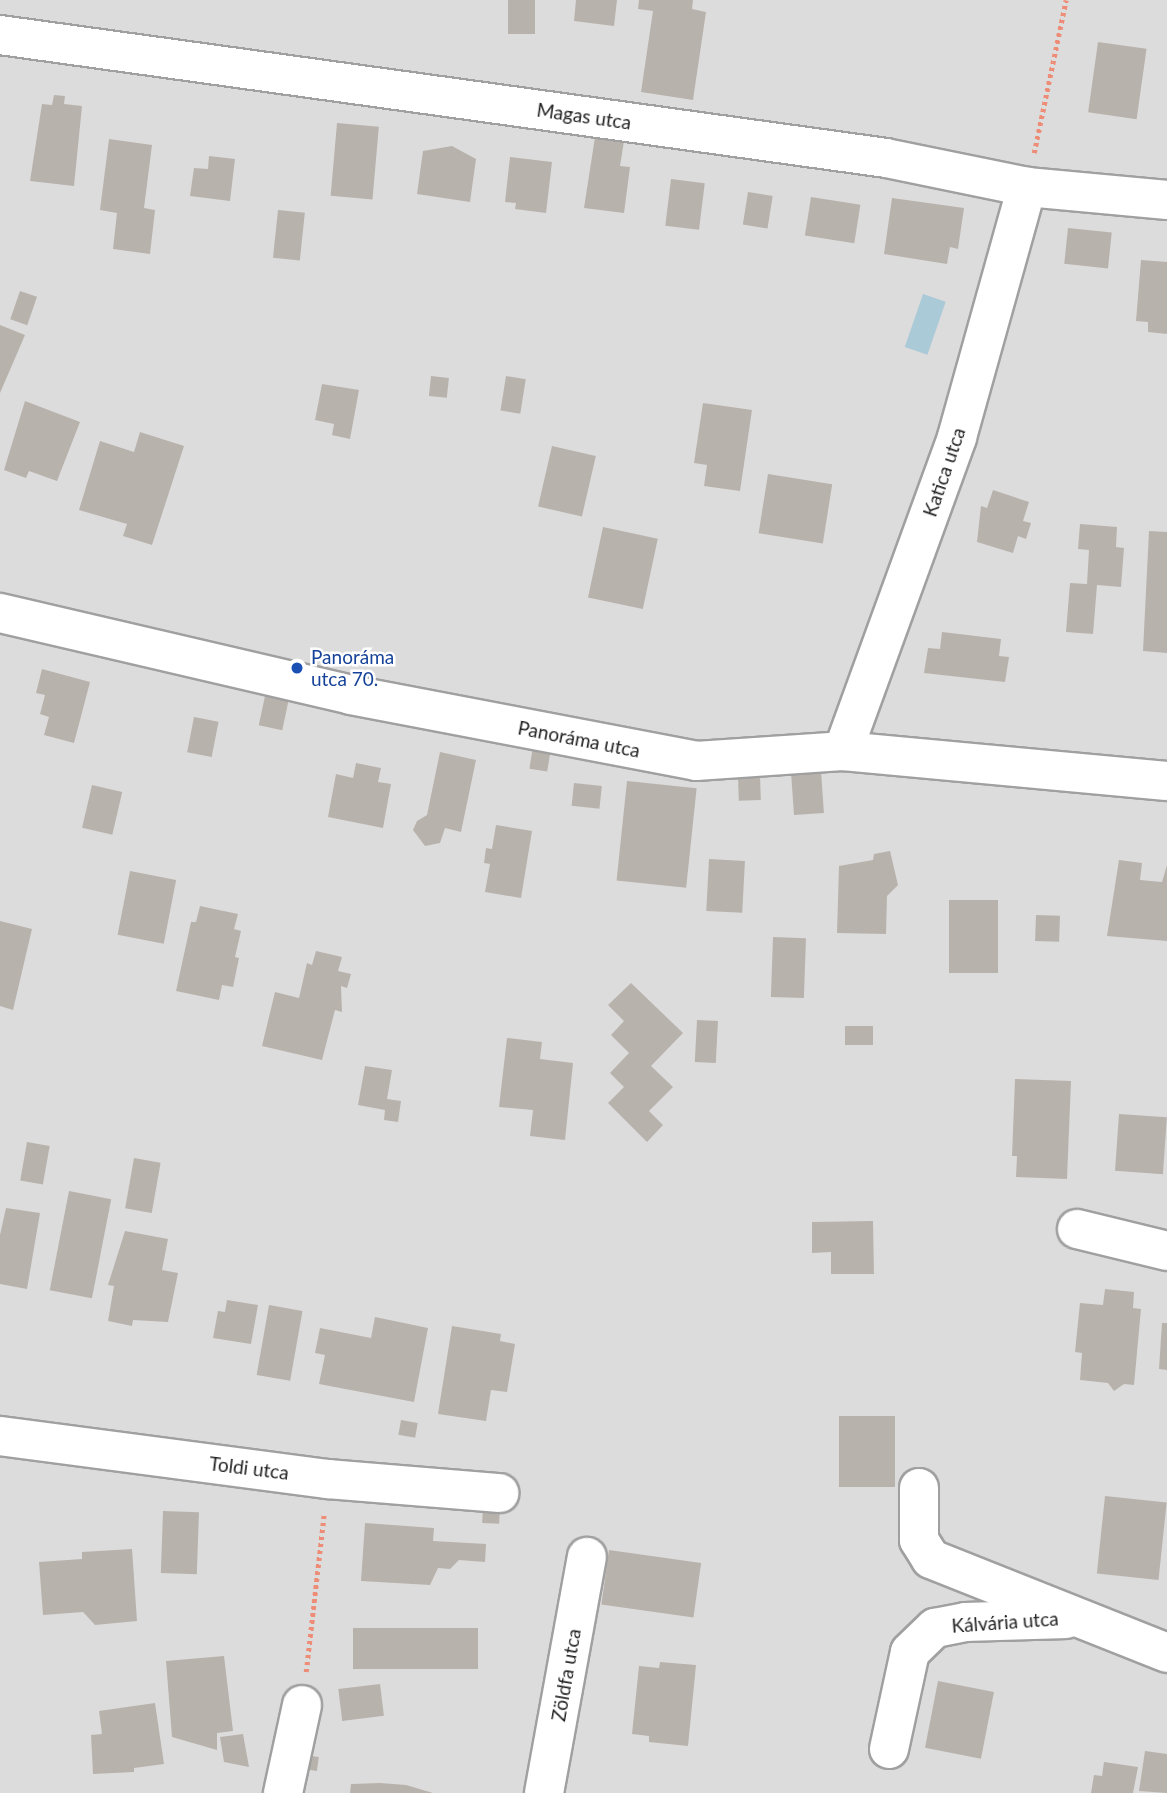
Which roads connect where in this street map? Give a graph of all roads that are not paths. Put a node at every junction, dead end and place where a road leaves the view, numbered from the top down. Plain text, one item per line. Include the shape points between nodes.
1 (0, 35) edge
2 (1027, 187) junction
3 (1167, 200) edge
4 (0, 613) edge
5 (843, 751) junction
6 (1167, 781) edge
7 (1077, 1230) dead end
8 (1167, 1251) edge
9 (0, 1436) edge
10 (919, 1488) dead end
11 (499, 1493) dead end
12 (587, 1557) dead end
13 (1082, 1618) junction
14 (1167, 1653) edge
15 (302, 1704) road end
16 (889, 1749) dead end
17 (283, 1793) edge
18 (544, 1793) edge

1 - 2 street, Magas utca via 886,158
2 - 3 street, Magas utca
2 - 5 street, Katica utca via 957,437
4 - 5 street, Panoráma utca via 351,695 696,761
5 - 6 street, Panoráma utca
7 - 8 street
9 - 11 street, Toldi utca via 328,1479
10 - 13 street, Kálvária utca via 919,1540 931,1559
12 - 18 street, Zöldfa utca
13 - 14 street, Kálvária utca
13 - 16 street, Kálvária utca via 966,1622 935,1628 910,1652
15 - 17 street

